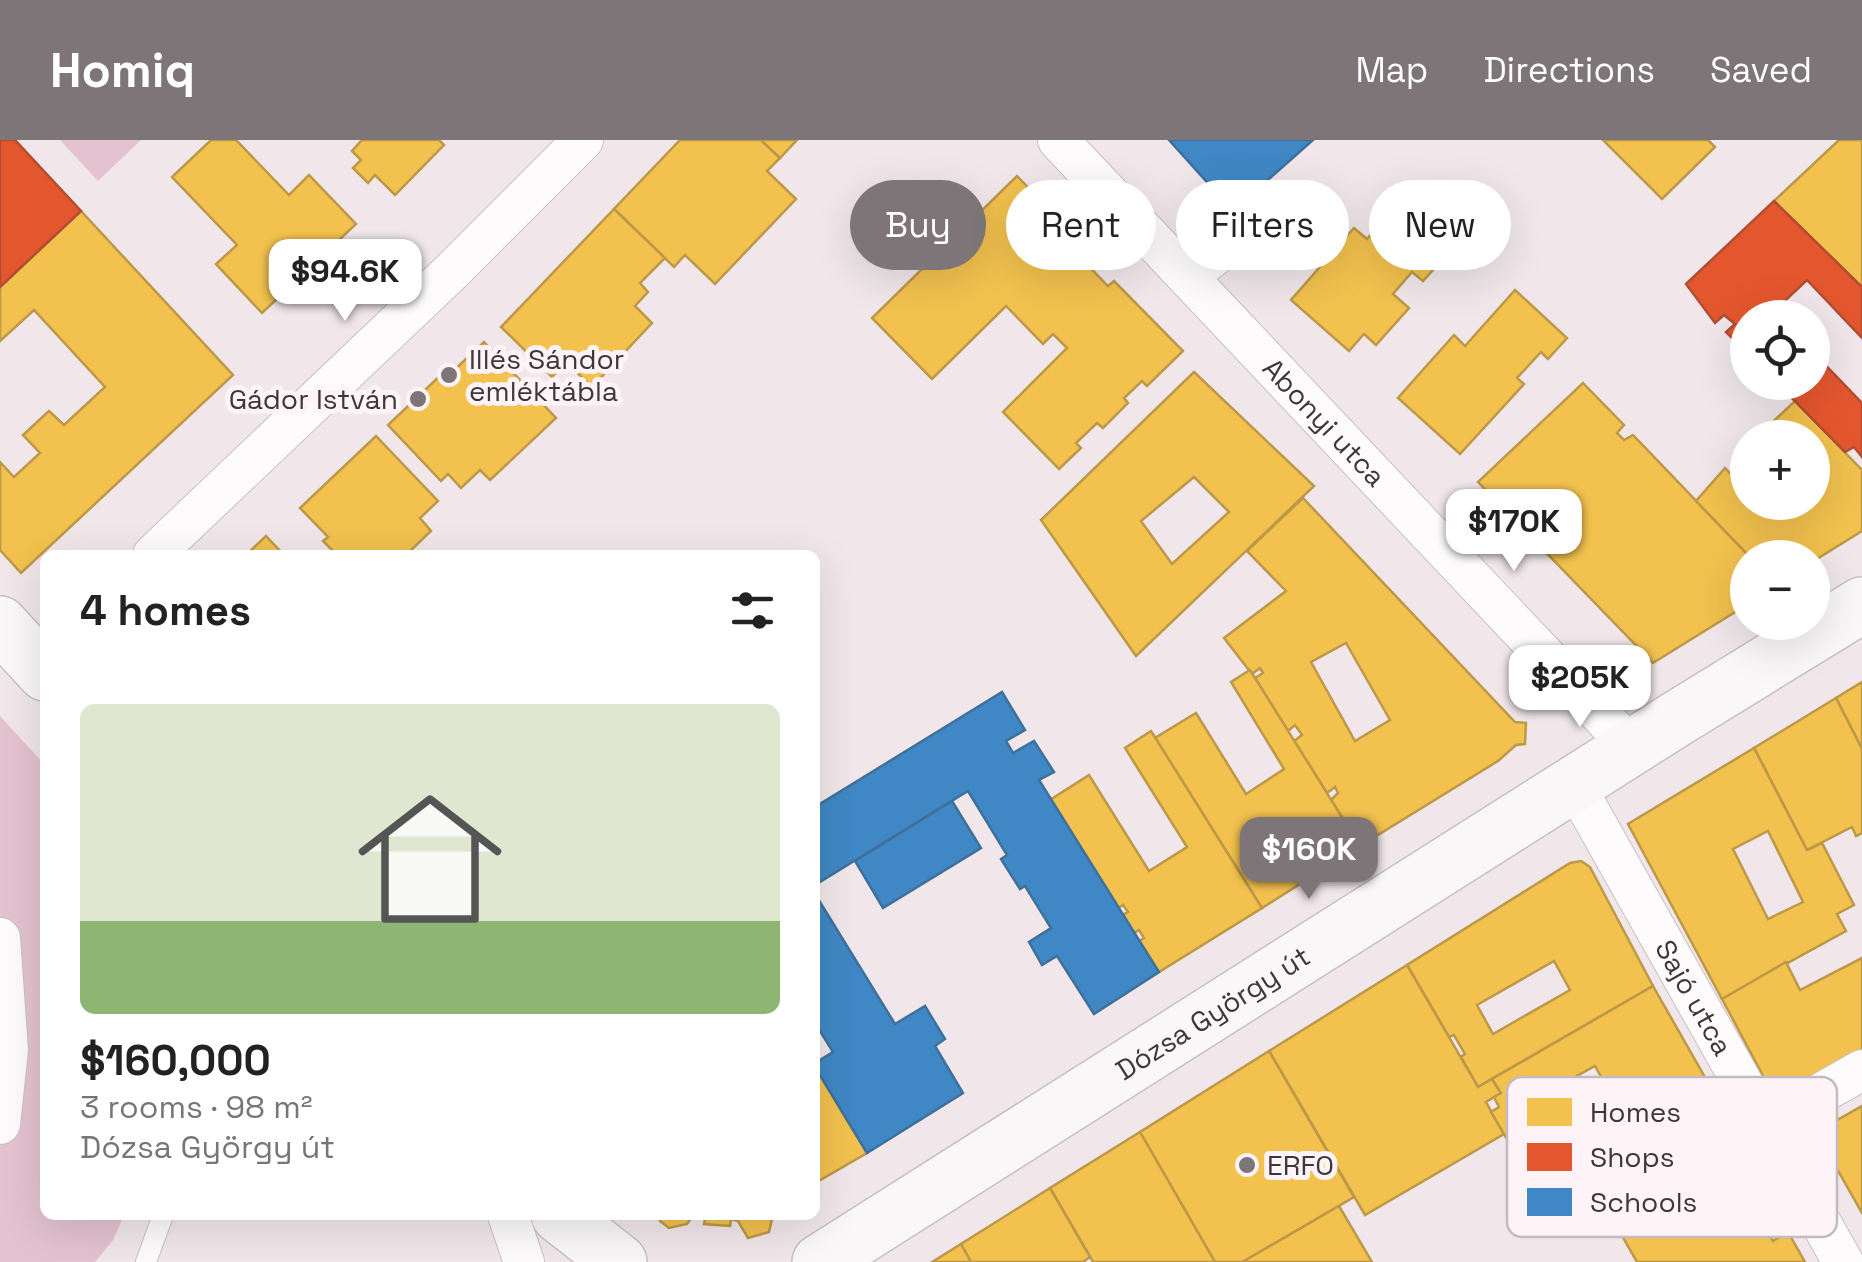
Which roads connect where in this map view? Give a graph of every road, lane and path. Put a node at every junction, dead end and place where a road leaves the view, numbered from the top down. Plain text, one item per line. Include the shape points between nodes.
1 (583, 140) edge
2 (1058, 140) edge
3 (159, 550) edge
4 (1862, 605) edge
5 (0, 624) edge
6 (40, 662) edge
7 (1632, 748) junction
8 (1574, 784) junction
9 (0, 938) edge
10 (1862, 1070) edge
11 (1738, 1077) edge
12 (1837, 1084) edge
13 (0, 1124) edge
14 (161, 1220) edge
15 (510, 1220) edge
16 (565, 1220) edge
17 (1829, 1237) edge
18 (146, 1262) edge
19 (524, 1262) edge
20 (619, 1262) edge
21 (820, 1262) edge
22 (1843, 1262) edge

1 - 3 street
2 - 7 street, Abonyi utca via 1210,272
4 - 7 main road, Dózsa György út
5 - 6 main road
7 - 8 main road, Dózsa György út
8 - 11 street, Sajó utca
8 - 21 main road, Dózsa György út
9 - 13 street via 8,1050
10 - 12 street
14 - 18 lane
15 - 19 street
16 - 20 main road
17 - 22 street, Sajó utca

